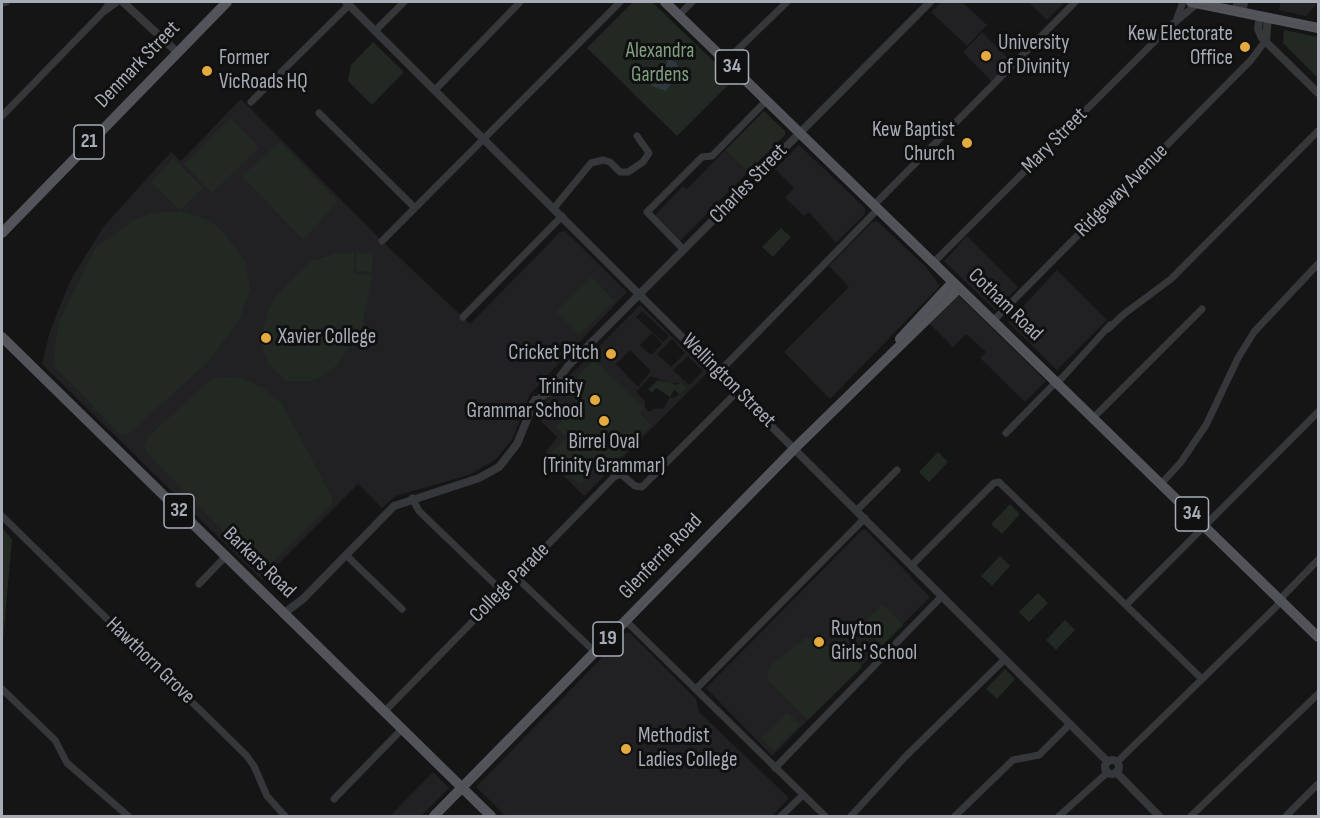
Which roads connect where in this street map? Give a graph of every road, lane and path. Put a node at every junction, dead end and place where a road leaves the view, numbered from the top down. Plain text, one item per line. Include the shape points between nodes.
1 (110, 2) edge
2 (117, 2) edge
3 (123, 2) edge
4 (227, 2) edge
5 (404, 2) edge
6 (520, 2) edge
7 (620, 2) edge
8 (665, 2) edge
9 (692, 2) edge
10 (787, 2) edge
11 (930, 2) edge
12 (1075, 2) edge
13 (1183, 2) edge
14 (1195, 2) edge
15 (348, 3) edge
16 (1240, 6) edge
17 (103, 12) junction
18 (679, 15) junction
19 (1264, 16) junction
20 (1176, 20) junction
21 (1318, 28) edge
22 (375, 31) junction
23 (1269, 42) junction
24 (177, 52) junction
25 (726, 61) junction
26 (435, 90) junction
27 (1318, 93) edge
28 (767, 100) junction
29 (251, 102) dead end
30 (3, 112) edge
31 (319, 113) dead end
32 (1318, 131) edge
33 (799, 132) junction
34 (637, 136) dead end
35 (484, 139) junction
36 (876, 207) junction
37 (415, 208) junction
38 (554, 208) junction
39 (562, 216) junction
40 (2, 233) edge
41 (382, 241) dead end
42 (684, 250) junction
43 (933, 263) junction
44 (1318, 264) edge
45 (956, 285) junction
46 (641, 293) junction
47 (1202, 309) dead end
48 (463, 317) dead end
49 (993, 321) junction
50 (2, 337) edge
51 (717, 370) junction
52 (1056, 381) junction
53 (738, 391) junction
54 (1318, 412) edge
55 (1093, 418) junction
56 (1006, 433) dead end
57 (795, 448) junction
58 (897, 470) dead end
59 (1161, 484) junction
60 (412, 498) junction
61 (857, 510) junction
62 (2, 516) edge
63 (865, 518) junction
64 (1205, 526) junction
65 (346, 555) junction
66 (225, 557) junction
67 (1318, 560) edge
68 (912, 565) junction
69 (516, 577) junction
70 (199, 584) dead end
71 (502, 591) junction
72 (942, 596) junction
73 (303, 599) junction
74 (1280, 600) junction
75 (1126, 605) junction
76 (402, 609) dead end
77 (283, 614) junction
78 (626, 621) junction
79 (293, 623) junction
80 (1318, 637) edge
81 (595, 652) junction
82 (1005, 659) junction
83 (1202, 679) junction
84 (2, 689) edge
85 (696, 689) junction
86 (1318, 694) edge
87 (384, 712) junction
88 (1070, 724) junction
89 (402, 729) junction
90 (1113, 762) junction
91 (774, 766) junction
92 (1112, 772) junction
93 (1318, 784) edge
94 (461, 788) junction
95 (802, 795) junction
96 (334, 799) dead end
97 (128, 816) edge
98 (285, 816) edge
99 (434, 816) edge
100 (490, 816) edge
101 (781, 816) edge
102 (825, 816) edge
103 (851, 816) edge
104 (955, 816) edge
105 (1059, 816) edge
106 (1159, 816) edge
107 (1191, 816) edge
108 (1286, 816) edge

1 - 17 street
2 - 17 street
3 - 24 street
4 - 24 main road, Denmark Street / 21
5 - 22 street
6 - 26 street
7 - 35 street
8 - 18 main road, Cotham Road / 34
9 - 18 street
10 - 25 street
11 - 33 street, Charles Street
12 - 36 street
13 - 20 street, Mary Street
14 - 16 main road
14 - 20 street, Mary Street
15 - 22 street, Wellington Street
15 - 29 street
16 - 19 main road
17 - 30 street
18 - 25 main road, Cotham Road / 34
19 - 21 main road
19 - 23 street via 1258,29
20 - 43 street, Mary Street
22 - 26 street, Wellington Street
23 - 27 street
23 - 49 street, Ridgeway Avenue
24 - 40 main road, Denmark Street / 21
25 - 28 main road, Cotham Road / 34
26 - 35 street, Wellington Street
28 - 33 main road, Cotham Road / 34
28 - 42 street via 712,156 702,157 646,212
31 - 37 street
32 - 52 street via 1177,274 1108,329
33 - 36 main road, Cotham Road / 34
33 - 42 street, Charles Street
34 - 38 street via 649,153 644,162 628,172 620,172 603,160 591,163
35 - 37 street
35 - 38 street, Wellington Street
36 - 43 main road, Cotham Road / 34
36 - 51 street
37 - 41 street
38 - 39 street, Wellington Street
39 - 46 street, Wellington Street
39 - 48 street
42 - 46 street, Charles Street
43 - 45 main road, Cotham Road / 34
44 - 59 street via 1250,337 1206,425
45 - 49 main road, Cotham Road / 34
45 - 57 main road, Glenferrie Road / 19 via 915,331
46 - 51 street, Wellington Street
46 - 60 street, Charles Street via 568,366 551,389 533,403 517,444 499,467 479,478
47 - 55 street
49 - 52 main road, Cotham Road / 34
50 - 66 main road, Barkers Road / 32
51 - 53 street, Wellington Street
52 - 55 main road, Cotham Road / 34
52 - 56 street
53 - 57 street, Wellington Street
53 - 69 street, College Parade via 639,488 623,475 616,475
54 - 64 street
55 - 59 main road, Cotham Road / 34
57 - 61 street, Wellington Street
57 - 78 main road, Glenferrie Road / 19
58 - 61 street
59 - 64 main road, Cotham Road / 34
60 - 65 street, Charles Street via 394,506
60 - 71 street via 419,511
61 - 63 street, Wellington Street
62 - 98 street, Hawthorn Grove via 246,755 267,796
63 - 68 street, Wellington Street
63 - 85 street
64 - 74 main road, Cotham Road / 34
64 - 75 street
65 - 73 street, Charles Street
65 - 76 street
66 - 70 street
66 - 77 main road, Barkers Road / 32
67 - 74 street
68 - 72 street, Wellington Street
68 - 75 street via 998,482
69 - 71 street, College Parade
69 - 81 street
71 - 87 street, College Parade
72 - 82 street, Wellington Street
72 - 91 street
73 - 77 street, Charles Street
73 - 79 street, Charles Street
74 - 80 main road, Cotham Road / 34
74 - 83 street
75 - 83 street
77 - 79 main road, Barkers Road / 32
78 - 81 main road, Glenferrie Road / 19
78 - 85 street
79 - 87 main road, Barkers Road / 32
81 - 94 main road, Glenferrie Road / 19
82 - 88 street, Wellington Street
82 - 103 street
83 - 90 street
84 - 97 street via 55,740 67,763
85 - 91 street
86 - 107 street
87 - 89 main road, Barkers Road / 32
88 - 90 street, Wellington Street
88 - 104 street via 1039,755 1013,760
89 - 94 main road, Barkers Road / 32
89 - 96 street
90 - 92 street via 1119,766
91 - 95 street
92 - 105 street
92 - 106 street
93 - 108 street
94 - 99 main road, Glenferrie Road / 19
94 - 100 main road, Barkers Road / 32
95 - 101 street
95 - 102 street

